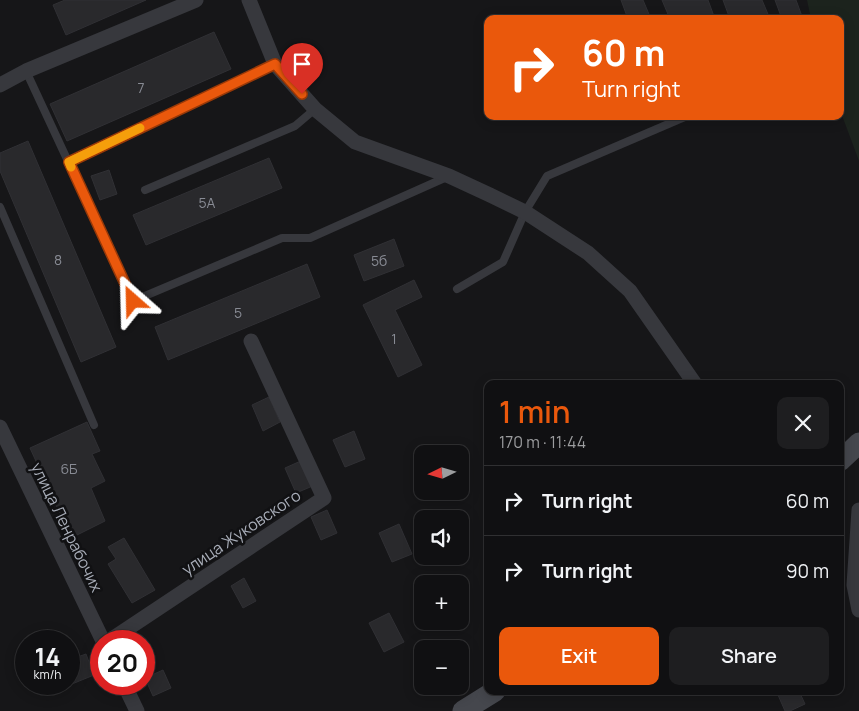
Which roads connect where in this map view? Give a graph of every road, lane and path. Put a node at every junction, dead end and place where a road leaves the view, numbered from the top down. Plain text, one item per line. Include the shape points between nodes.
1 (196, 0) edge
2 (249, 0) edge
3 (275, 64) junction
4 (26, 71) junction
5 (0, 86) edge
6 (315, 108) junction
7 (679, 120) edge
8 (69, 162) junction
9 (449, 176) junction
10 (145, 190) dead end
11 (0, 207) edge
12 (525, 212) junction
13 (457, 289) dead end
14 (251, 341) dead end
15 (692, 380) edge
16 (94, 425) dead end
17 (0, 427) edge
18 (859, 444) edge
19 (844, 457) edge
20 (859, 510) edge
21 (859, 610) edge
22 (98, 630) edge
23 (126, 630) edge
24 (129, 695) edge
25 (489, 695) edge
26 (137, 711) edge
27 (463, 711) edge

1 - 4 street
2 - 3 street
3 - 6 street
3 - 8 lane
4 - 5 street
4 - 8 lane
6 - 9 street via 355,142
6 - 10 lane via 295,126
7 - 12 lane via 547,176
8 - 9 lane via 133,301 282,238 310,238
9 - 12 street
11 - 16 lane
12 - 13 lane via 503,262
12 - 15 street via 588,253 630,290
14 - 23 street, улица Жуковского via 324,498
17 - 22 street, улица Ленрабочих
18 - 19 main road
20 - 21 street via 854,586
24 - 26 street
25 - 27 main road

